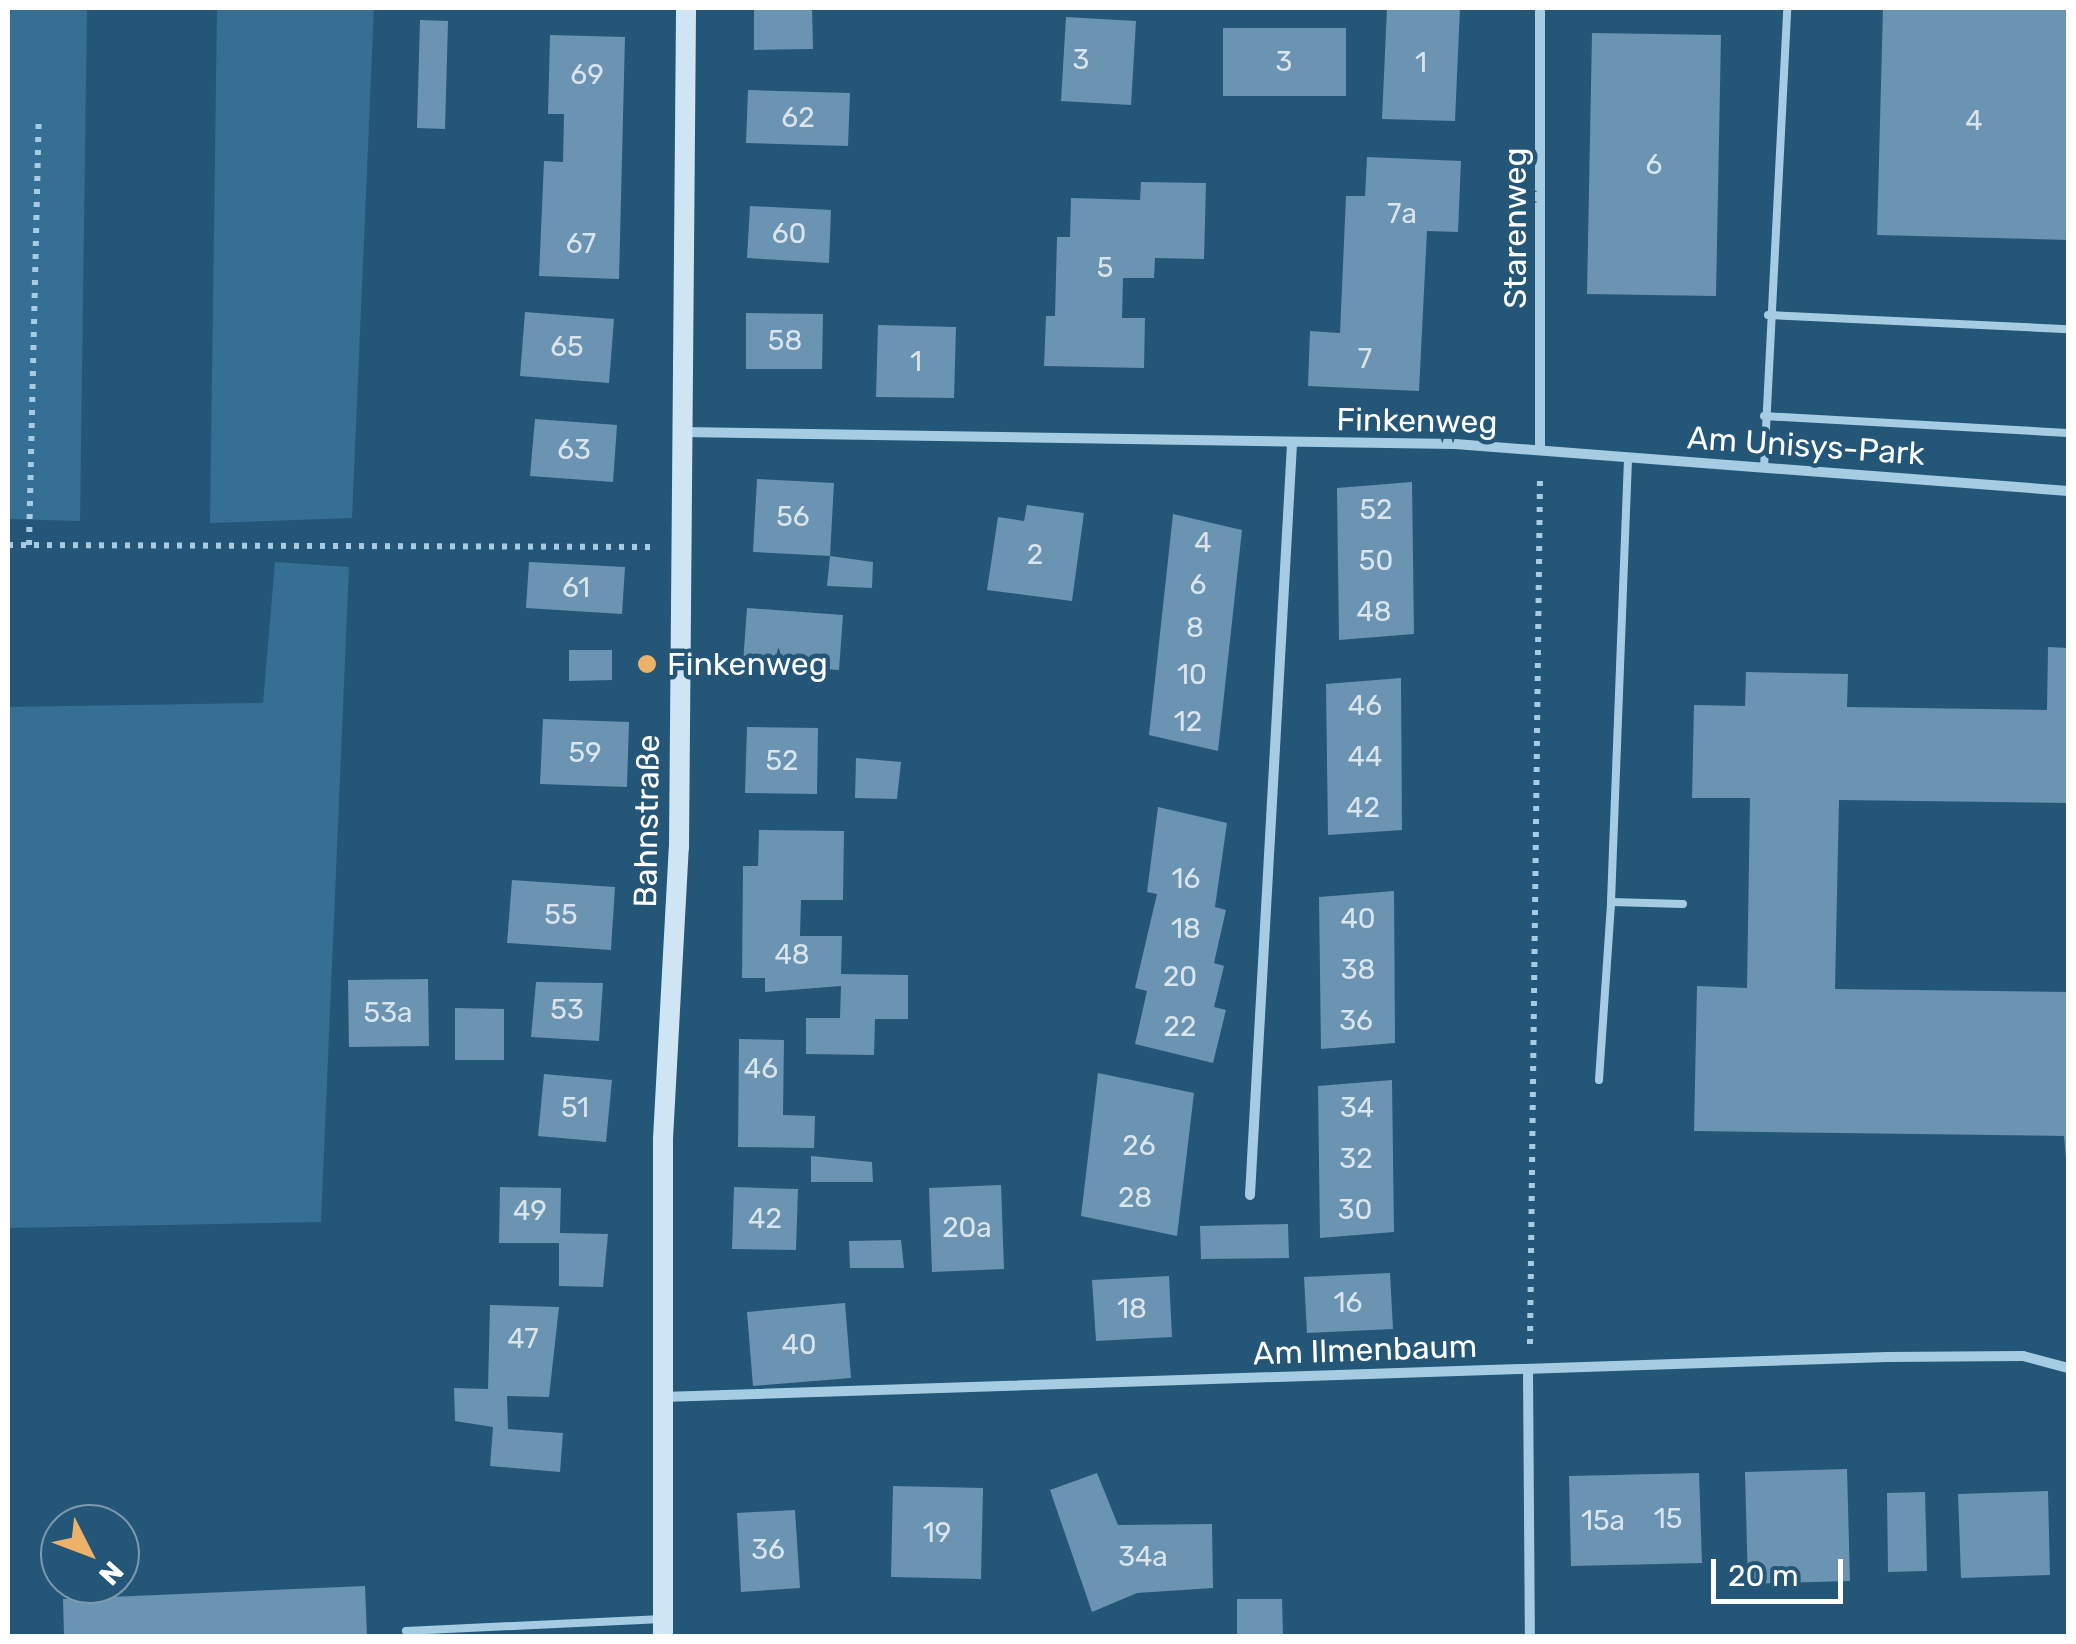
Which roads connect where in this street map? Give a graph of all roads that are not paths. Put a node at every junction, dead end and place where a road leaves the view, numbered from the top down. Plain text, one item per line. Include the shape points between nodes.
1 (686, 8) edge
2 (1540, 8) edge
3 (1787, 8) edge
4 (1768, 315) junction
5 (2068, 328) edge
6 (1764, 416) junction
7 (680, 432) junction
8 (2068, 433) edge
9 (1292, 444) junction
10 (1540, 450) junction
11 (1628, 458) junction
12 (1764, 468) junction
13 (2068, 492) edge
14 (1611, 902) junction
15 (1683, 904) dead end
16 (1599, 1080) dead end
17 (1250, 1196) dead end
18 (2068, 1368) edge
19 (1528, 1370) junction
20 (662, 1397) junction
21 (663, 1628) edge
22 (406, 1631) dead end
23 (1530, 1636) edge

1 - 7 street, Bahnstraße
2 - 10 street, Starenweg
3 - 4 lane
4 - 5 lane
4 - 6 lane
6 - 8 lane
6 - 12 lane
7 - 9 street, Finkenweg
7 - 20 street, Bahnstraße
9 - 10 street, Finkenweg
9 - 17 street, Finkenweg
10 - 11 street, Am Unisys-Park
11 - 12 street, Am Unisys-Park
11 - 14 lane
12 - 13 street, Am Unisys-Park
14 - 15 lane
14 - 16 lane
18 - 19 street, Am Ilmenbaum via 2022,1356 1887,1356
19 - 20 street, Am Ilmenbaum
19 - 23 street
20 - 21 street, Bahnstraße
21 - 22 lane

